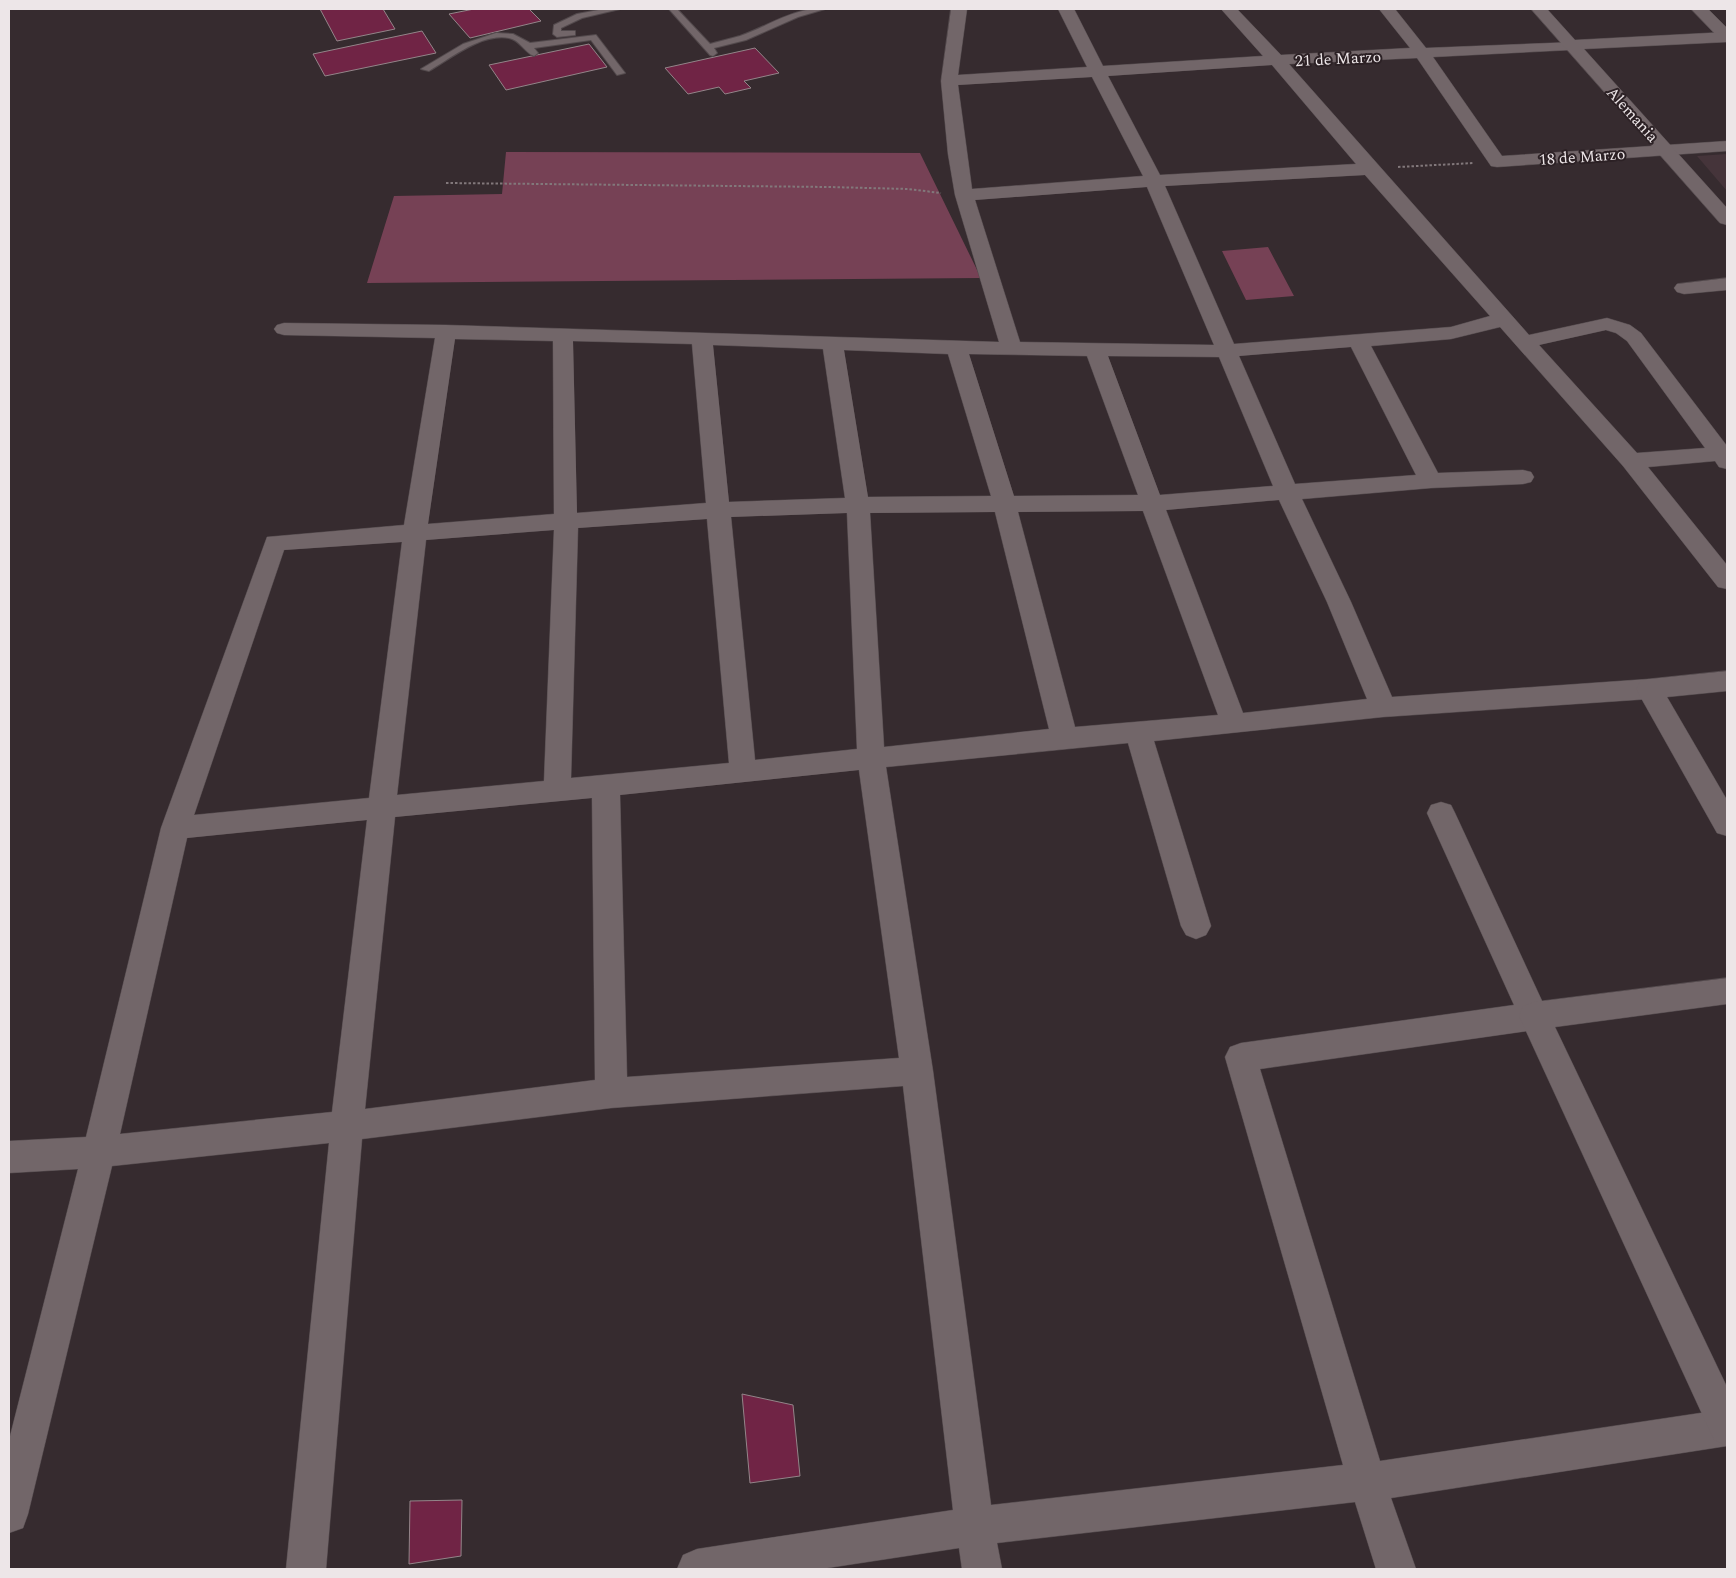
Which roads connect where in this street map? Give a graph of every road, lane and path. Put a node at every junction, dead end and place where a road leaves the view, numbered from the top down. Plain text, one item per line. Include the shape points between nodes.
1 (616, 9) edge
2 (673, 9) edge
3 (822, 9) edge
4 (959, 9) edge
5 (1066, 9) edge
6 (1228, 9) edge
7 (1387, 9) edge
8 (1539, 9) edge
9 (1699, 9) edge
10 (804, 10) edge
11 (560, 37) junction
12 (1727, 37) edge
13 (1570, 45) junction
14 (1422, 54) junction
15 (1277, 61) junction
16 (426, 69) dead end
17 (1098, 72) junction
18 (620, 73) dead end
19 (949, 81) junction
20 (1727, 146) edge
21 (1665, 150) junction
22 (1497, 162) junction
23 (1370, 169) junction
24 (1154, 181) junction
25 (446, 182) dead end
26 (964, 195) junction
27 (1727, 219) edge
28 (1727, 284) edge
29 (1684, 288) dead end
30 (1503, 318) junction
31 (284, 329) dead end
32 (446, 332) junction
33 (563, 335) junction
34 (702, 338) junction
35 (1358, 341) junction
36 (832, 342) junction
37 (1524, 342) junction
38 (957, 348) junction
39 (1010, 348) junction
40 (1095, 350) junction
41 (1229, 351) junction
42 (1725, 456) edge
43 (1631, 461) junction
44 (1523, 477) dead end
45 (1431, 481) junction
46 (1287, 492) junction
47 (1151, 502) junction
48 (858, 505) junction
49 (1005, 505) junction
50 (720, 510) junction
51 (566, 523) junction
52 (414, 531) junction
53 (1727, 582) edge
54 (1727, 681) edge
55 (1649, 689) junction
56 (1383, 707) junction
57 (1234, 724) junction
58 (1138, 734) junction
59 (1065, 738) junction
60 (871, 760) junction
61 (743, 772) junction
62 (607, 785) junction
63 (557, 790) junction
64 (382, 807) junction
65 (1441, 813) dead end
66 (1727, 825) edge
67 (175, 828) junction
68 (1196, 926) dead end
69 (1727, 991) edge
70 (1534, 1016) junction
71 (917, 1071) junction
72 (611, 1094) junction
73 (347, 1126) junction
74 (99, 1152) junction
75 (9, 1157) edge
76 (1727, 1428) edge
77 (1367, 1482) junction
78 (9, 1514) edge
79 (974, 1526) junction
80 (306, 1569) edge
81 (697, 1569) edge
82 (982, 1569) edge
83 (1396, 1569) edge

1 - 11 lane via 567,20 557,27
2 - 10 lane via 711,50
3 - 10 lane
4 - 19 street
5 - 17 street
6 - 15 street
7 - 14 street
8 - 13 street, Alemania
9 - 12 street
11 - 16 lane via 532,49 512,34 481,39
11 - 18 lane via 593,37
12 - 13 street, 21 de Marzo
13 - 14 street, 21 de Marzo
13 - 21 street, Alemania
14 - 15 street, 21 de Marzo
14 - 22 street
15 - 17 street, 21 de Marzo
15 - 23 street
17 - 19 street, 21 de Marzo
17 - 24 street
19 - 26 street
20 - 21 street, 18 de Marzo
21 - 22 street, 18 de Marzo
21 - 27 street, Alemania
22 - 23 path
23 - 24 street
23 - 30 street
24 - 26 street
24 - 41 street
25 - 26 path via 829,187 908,189
26 - 39 street
28 - 29 street
30 - 35 street via 1451,333
30 - 37 street
31 - 32 street
32 - 33 street
32 - 52 street
33 - 34 street
33 - 51 street
34 - 36 street
34 - 50 street
35 - 41 street
35 - 45 street
36 - 38 street
36 - 48 street
37 - 42 street via 1607,324 1623,329 1634,337
37 - 43 street
38 - 39 street
38 - 49 street
39 - 40 street
40 - 41 street
40 - 47 street
41 - 46 street
42 - 43 street
43 - 53 street
44 - 45 street
45 - 46 street
46 - 47 street
46 - 56 street via 1340,602
47 - 49 street
47 - 57 street
48 - 49 street
48 - 50 street
48 - 60 street
49 - 59 street
50 - 51 street
50 - 61 street
51 - 52 street
51 - 63 street
52 - 64 street
52 - 67 street via 275,543
54 - 55 street
55 - 56 street
55 - 66 street
56 - 57 street
57 - 58 street
58 - 59 street
58 - 68 street
59 - 60 street
60 - 61 street
60 - 71 street
61 - 62 street
62 - 63 street
62 - 72 street via 604,807
63 - 64 street
64 - 67 street
64 - 73 street
65 - 70 street
67 - 74 street
69 - 70 street
70 - 76 street
70 - 77 street via 1241,1057
71 - 72 street
71 - 79 street
72 - 73 street
73 - 74 street
73 - 80 street
74 - 75 street
74 - 78 street
76 - 77 street
77 - 79 street
77 - 83 street
79 - 81 street
79 - 82 street

